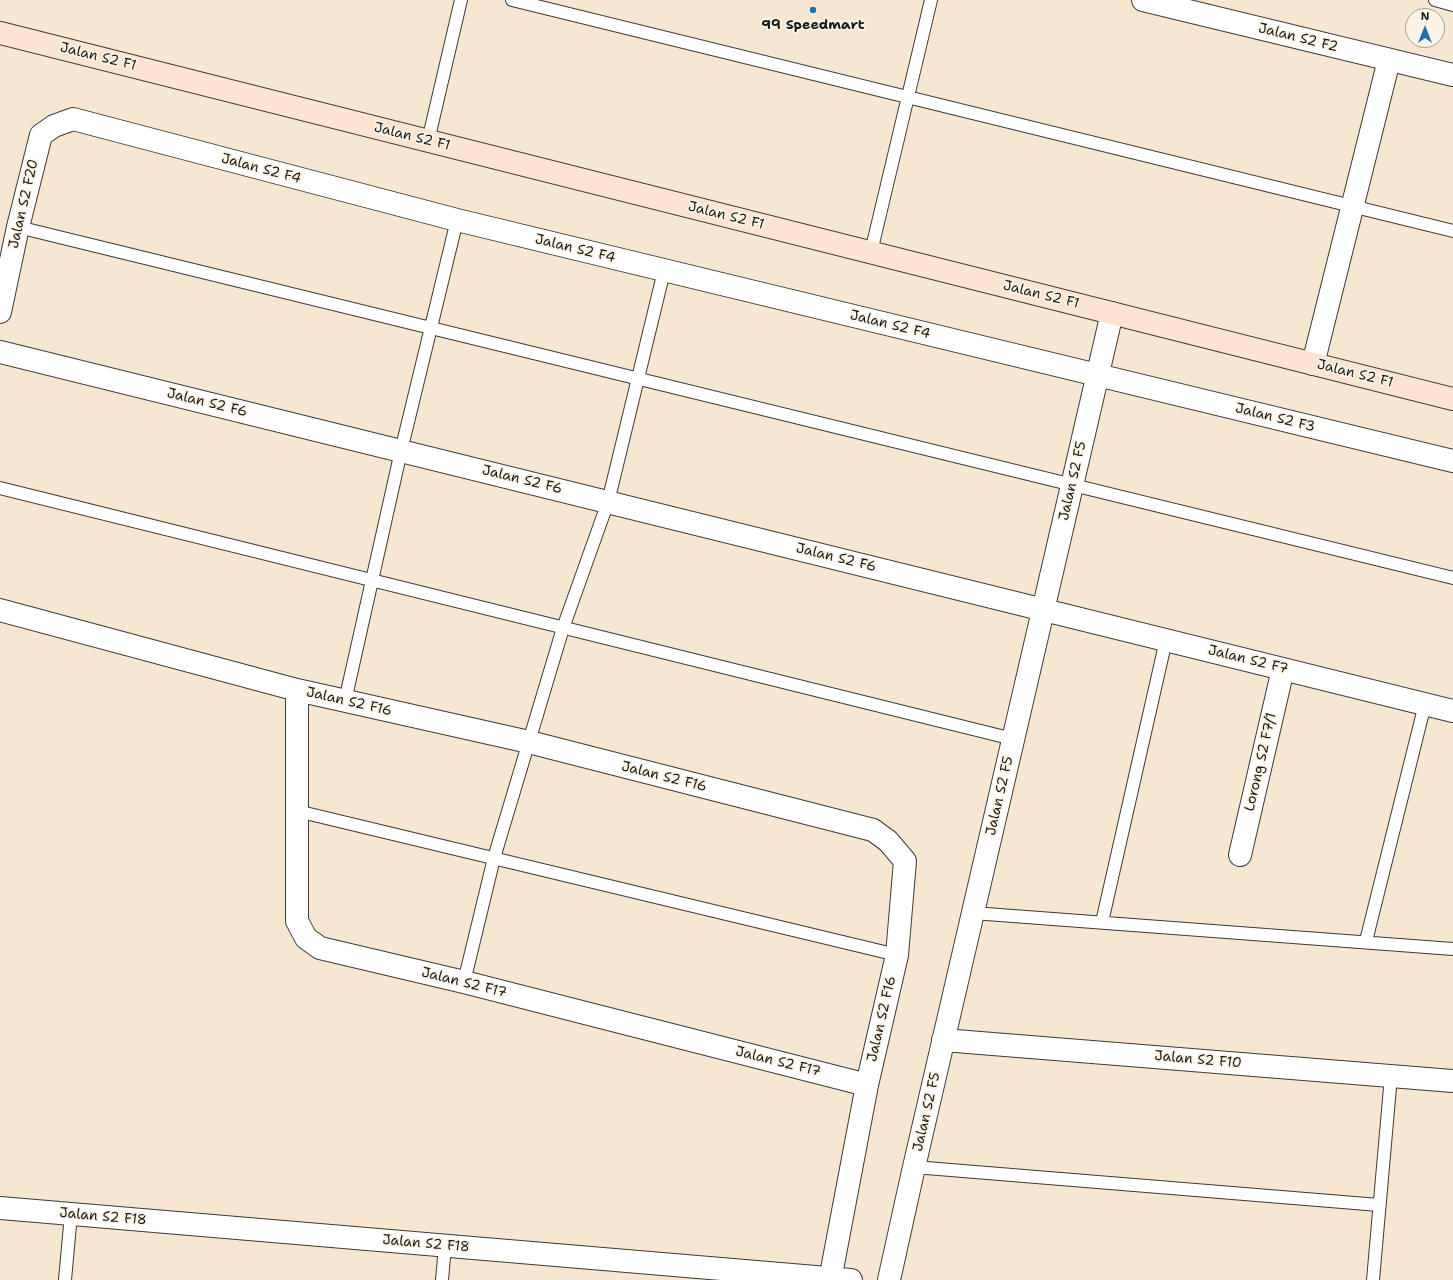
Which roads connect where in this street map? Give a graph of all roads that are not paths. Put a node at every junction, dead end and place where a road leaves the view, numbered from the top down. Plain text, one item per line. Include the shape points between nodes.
1 (461, 0) edge
2 (512, 0) edge
3 (931, 0) edge
4 (1143, 0) edge
5 (1435, 0) edge
6 (1453, 5) edge
7 (0, 32) edge
8 (1389, 60) junction
9 (1453, 75) edge
10 (908, 97) junction
11 (54, 126) joint
12 (428, 141) junction
13 (1352, 207) junction
14 (457, 220) junction
15 (18, 227) junction
16 (1453, 231) edge
17 (871, 252) junction
18 (664, 271) junction
19 (0, 312) edge
20 (1112, 313) junction
21 (431, 328) junction
22 (0, 352) edge
23 (1314, 364) junction
24 (1098, 375) junction
25 (638, 378) junction
26 (1453, 399) edge
27 (401, 451) junction
28 (1453, 461) edge
29 (1073, 485) junction
30 (0, 488) edge
31 (608, 502) junction
32 (1453, 578) edge
33 (373, 581) junction
34 (0, 610) edge
35 (1043, 610) junction
36 (563, 628) junction
37 (1166, 640) junction
38 (1283, 669) junction
39 (297, 690) junction
40 (345, 701) junction
41 (1425, 704) junction
42 (1453, 711) edge
43 (1013, 739) junction
44 (530, 742) junction
45 (297, 811) junction
46 (1240, 855) dead end
47 (494, 858) junction
48 (973, 913) junction
49 (1102, 922) junction
50 (1366, 941) junction
51 (1453, 949) edge
52 (897, 955) junction
53 (464, 982) junction
54 (944, 1040) junction
55 (1391, 1076) junction
56 (1453, 1081) edge
57 (867, 1085) junction
58 (914, 1167) junction
59 (1379, 1205) junction
60 (0, 1208) edge
61 (71, 1214) junction
62 (445, 1246) junction
63 (837, 1279) edge
64 (65, 1280) edge
65 (442, 1280) edge
66 (889, 1280) edge
67 (1373, 1280) edge

1 - 12 lane
2 - 10 lane
3 - 10 lane
4 - 8 street, Jalan S2 F2
5 - 6 lane
7 - 12 street, Jalan S2 F1
8 - 9 street, Jalan S2 F2
8 - 13 street
10 - 13 lane
10 - 17 lane
11 - 14 street, Jalan S2 F4 via 73,119
11 - 15 street, Jalan S2 F20 via 41,135
12 - 17 street, Jalan S2 F1
13 - 16 lane
13 - 23 street
14 - 18 street, Jalan S2 F4
14 - 21 lane
15 - 19 street, Jalan S2 F20
15 - 21 lane
17 - 20 street, Jalan S2 F1
18 - 24 street, Jalan S2 F4
18 - 25 lane
20 - 23 street, Jalan S2 F1
20 - 24 street, Jalan S2 F5
21 - 25 lane
21 - 27 lane
22 - 27 street, Jalan S2 F6
23 - 26 street, Jalan S2 F1
24 - 28 street, Jalan S2 F3
24 - 29 street, Jalan S2 F5
25 - 29 lane
25 - 31 lane
27 - 31 street, Jalan S2 F6
27 - 33 lane
29 - 32 lane
29 - 35 street, Jalan S2 F5
30 - 33 lane
31 - 35 street, Jalan S2 F6
31 - 36 lane
33 - 36 lane
33 - 40 lane
34 - 39 street, Jalan S2 F16
35 - 37 street, Jalan S2 F7
35 - 43 street, Jalan S2 F5
36 - 43 lane
36 - 44 lane
37 - 38 street, Jalan S2 F7
37 - 49 lane
38 - 41 street, Jalan S2 F7
38 - 46 street, Lorong S2 F7/1
39 - 40 street, Jalan S2 F16
39 - 45 street, Jalan S2 F17
40 - 44 street, Jalan S2 F16
41 - 42 street, Jalan S2 F7
41 - 50 lane
43 - 48 street, Jalan S2 F5
44 - 47 lane
44 - 52 street, Jalan S2 F16 via 873,830 888,840 904,861
45 - 47 lane
45 - 53 street, Jalan S2 F17 via 297,921 306,938 320,948
47 - 52 lane
47 - 53 lane
48 - 49 lane
48 - 54 street, Jalan S2 F5
49 - 50 lane
50 - 51 lane
52 - 57 street, Jalan S2 F16
53 - 57 street, Jalan S2 F17
54 - 55 street, Jalan S2 F10
54 - 58 street, Jalan S2 F5
55 - 56 street, Jalan S2 F10
55 - 59 lane
57 - 63 street, Jalan S2 F16
58 - 59 lane
58 - 66 street, Jalan S2 F5
59 - 67 lane
60 - 61 street, Jalan S2 F18
61 - 62 street, Jalan S2 F18
61 - 64 lane
62 - 63 street, Jalan S2 F18
62 - 65 lane

